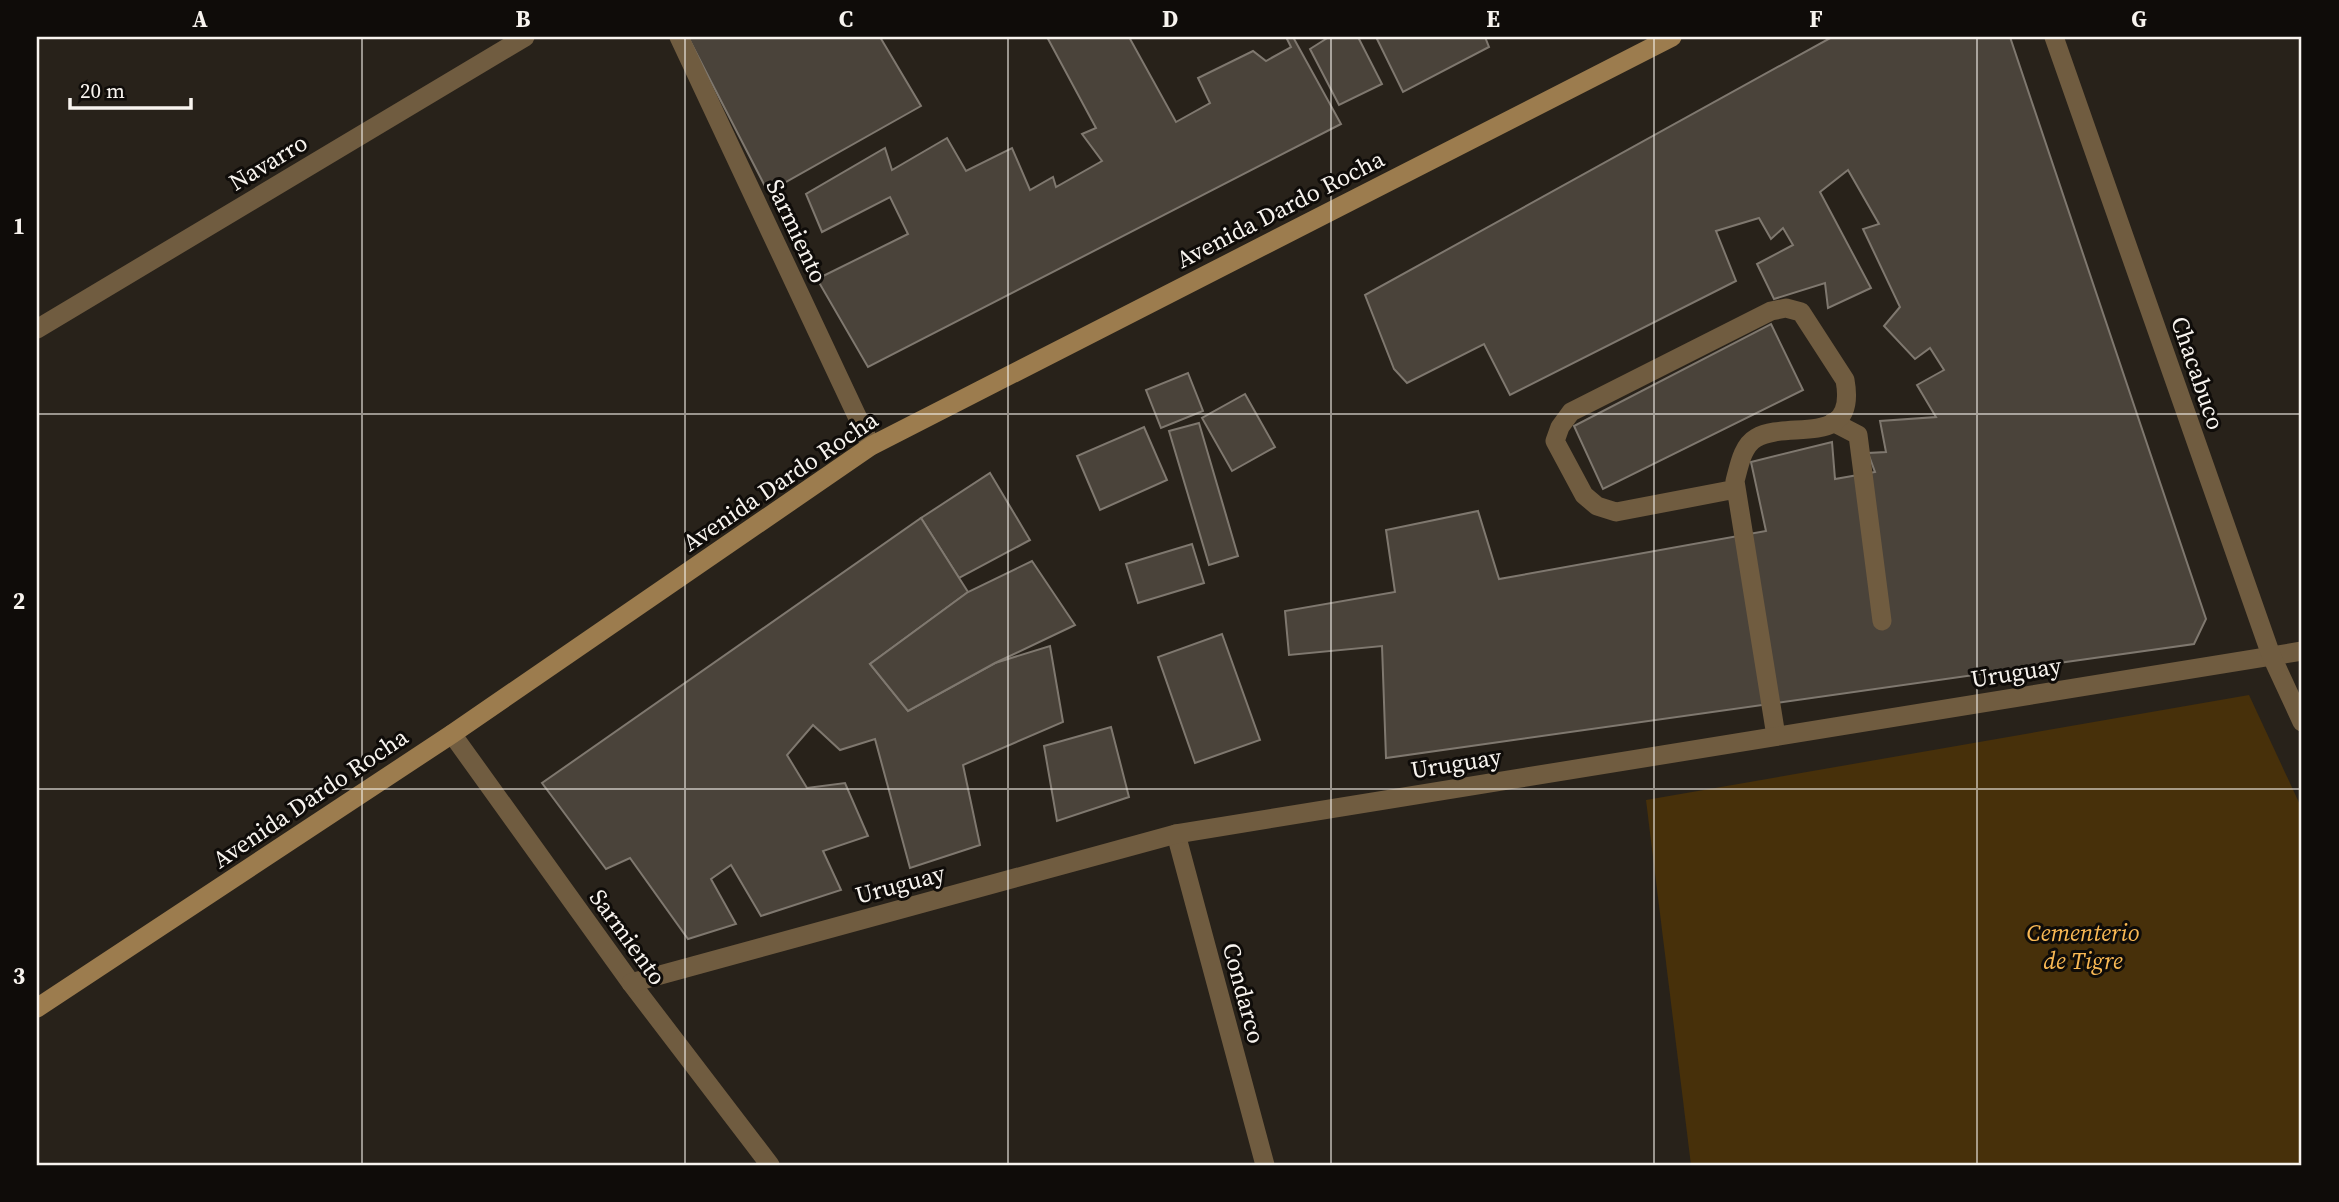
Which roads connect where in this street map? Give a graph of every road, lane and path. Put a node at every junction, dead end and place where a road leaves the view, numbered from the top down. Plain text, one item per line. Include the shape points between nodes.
1 (525, 37) edge
2 (679, 37) edge
3 (1672, 37) edge
4 (2054, 37) edge
5 (37, 329) edge
6 (1833, 422) junction
7 (871, 446) junction
8 (1736, 489) junction
9 (1882, 621) dead end
10 (2302, 651) edge
11 (2271, 655) junction
12 (2302, 722) edge
13 (452, 734) junction
14 (1776, 736) junction
15 (1176, 834) junction
16 (631, 983) junction
17 (37, 1008) edge
18 (770, 1165) edge
19 (1265, 1165) edge

1 - 5 street, Navarro
2 - 7 street, Sarmiento
3 - 7 main road, Avenida Dardo Rocha
4 - 11 street, Chacabuco
6 - 8 street via 1817,429 1754,438 1742,454
6 - 8 street via 1844,411 1845,380 1801,312 1786,308 1771,311 1571,412 1555,441 1584,495 1597,506 1616,512
6 - 9 street via 1858,435
7 - 13 main road, Avenida Dardo Rocha
8 - 14 street
10 - 11 street, Uruguay
11 - 12 street, Chacabuco
11 - 14 street, Uruguay
13 - 16 street, Sarmiento
13 - 17 main road, Avenida Dardo Rocha
14 - 15 street, Uruguay
15 - 16 street, Uruguay
15 - 19 street, Condarco
16 - 18 street, Sarmiento

